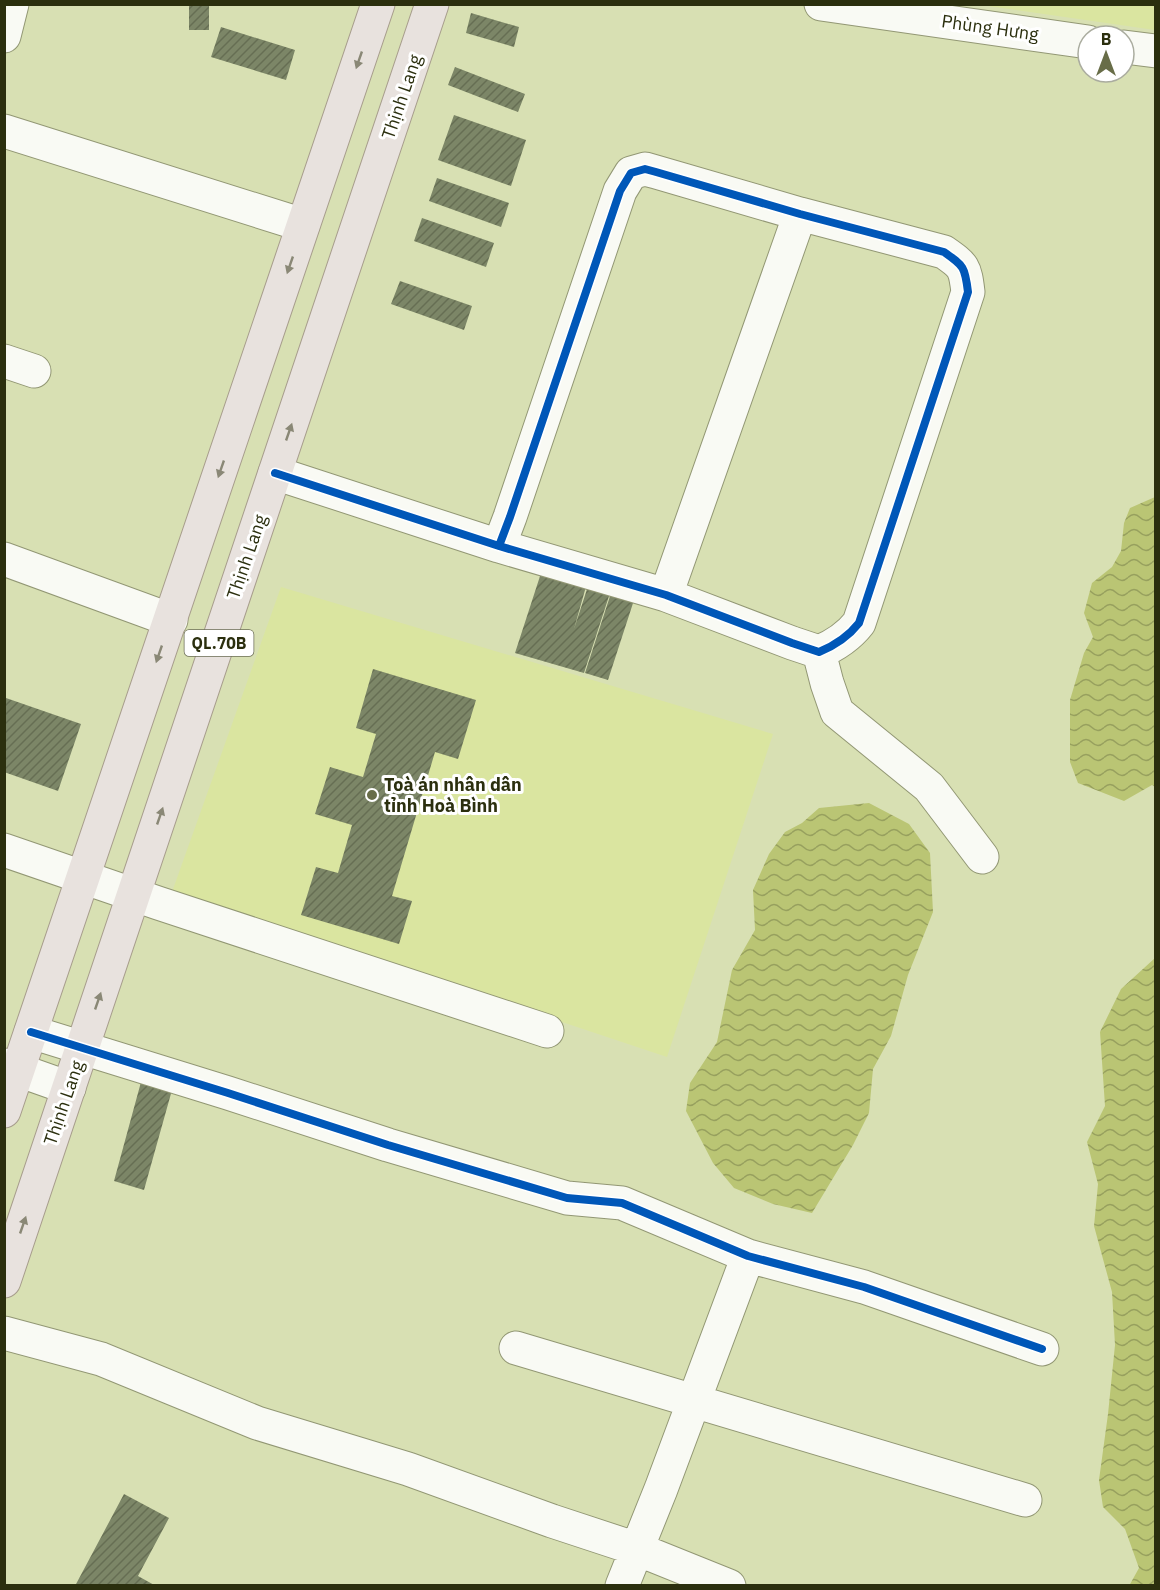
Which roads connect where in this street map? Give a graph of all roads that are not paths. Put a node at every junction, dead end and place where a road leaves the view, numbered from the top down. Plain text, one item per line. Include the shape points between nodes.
1 (12, 4) edge
2 (378, 4) edge
3 (432, 4) edge
4 (821, 4) edge
5 (4, 36) edge
6 (1076, 40) edge
7 (1136, 49) edge
8 (1155, 51) edge
9 (4, 131) edge
10 (800, 214) junction
11 (303, 225) junction
12 (275, 473) junction
13 (499, 546) junction
14 (4, 559) edge
15 (666, 595) junction
16 (171, 620) junction
17 (819, 652) junction
18 (4, 850) edge
19 (982, 857) dead end
20 (83, 878) junction
21 (134, 895) junction
22 (548, 1031) dead end
23 (31, 1032) junction
24 (82, 1049) junction
25 (11, 1068) edge
26 (69, 1088) junction
27 (4, 1111) edge
28 (748, 1256) junction
29 (4, 1281) edge
30 (4, 1333) edge
31 (516, 1348) dead end
32 (1042, 1349) dead end
33 (694, 1401) junction
34 (1025, 1500) dead end
35 (637, 1549) junction
36 (622, 1586) edge
37 (729, 1586) edge

1 - 5 street
2 -> 11 main road, QL.70B
12 -> 3 main road, Thịnh Lang / QL.70B
4 - 6 street, Phùng Hưng
7 - 8 street
9 - 11 street
10 - 13 street via 645,169 631,173 620,191
10 - 15 street
10 - 17 street via 944,252 960,263 968,292 859,623 836,645
11 -> 16 main road, QL.70B
12 - 13 street
21 -> 12 main road, Thịnh Lang / QL.70B
13 - 15 street
14 - 16 street
15 - 17 street
16 -> 20 main road, QL.70B
17 - 19 street via 837,712 929,787
18 - 20 street
20 - 21 street
20 - 23 main road, QL.70B
21 - 22 street
24 -> 21 main road, Thịnh Lang / QL.70B
23 - 24 street
23 - 25 main road, QL.70B
24 - 26 main road, Thịnh Lang / QL.70B
24 - 28 street via 567,1198 622,1203
25 - 26 street
25 - 27 main road, QL.70B
29 -> 26 main road, Thịnh Lang / QL.70B
28 - 32 street via 864,1287
28 - 33 street
30 - 35 street via 101,1359 257,1423
31 - 33 street
33 - 34 street
33 - 35 street
35 - 36 street
35 - 37 street

